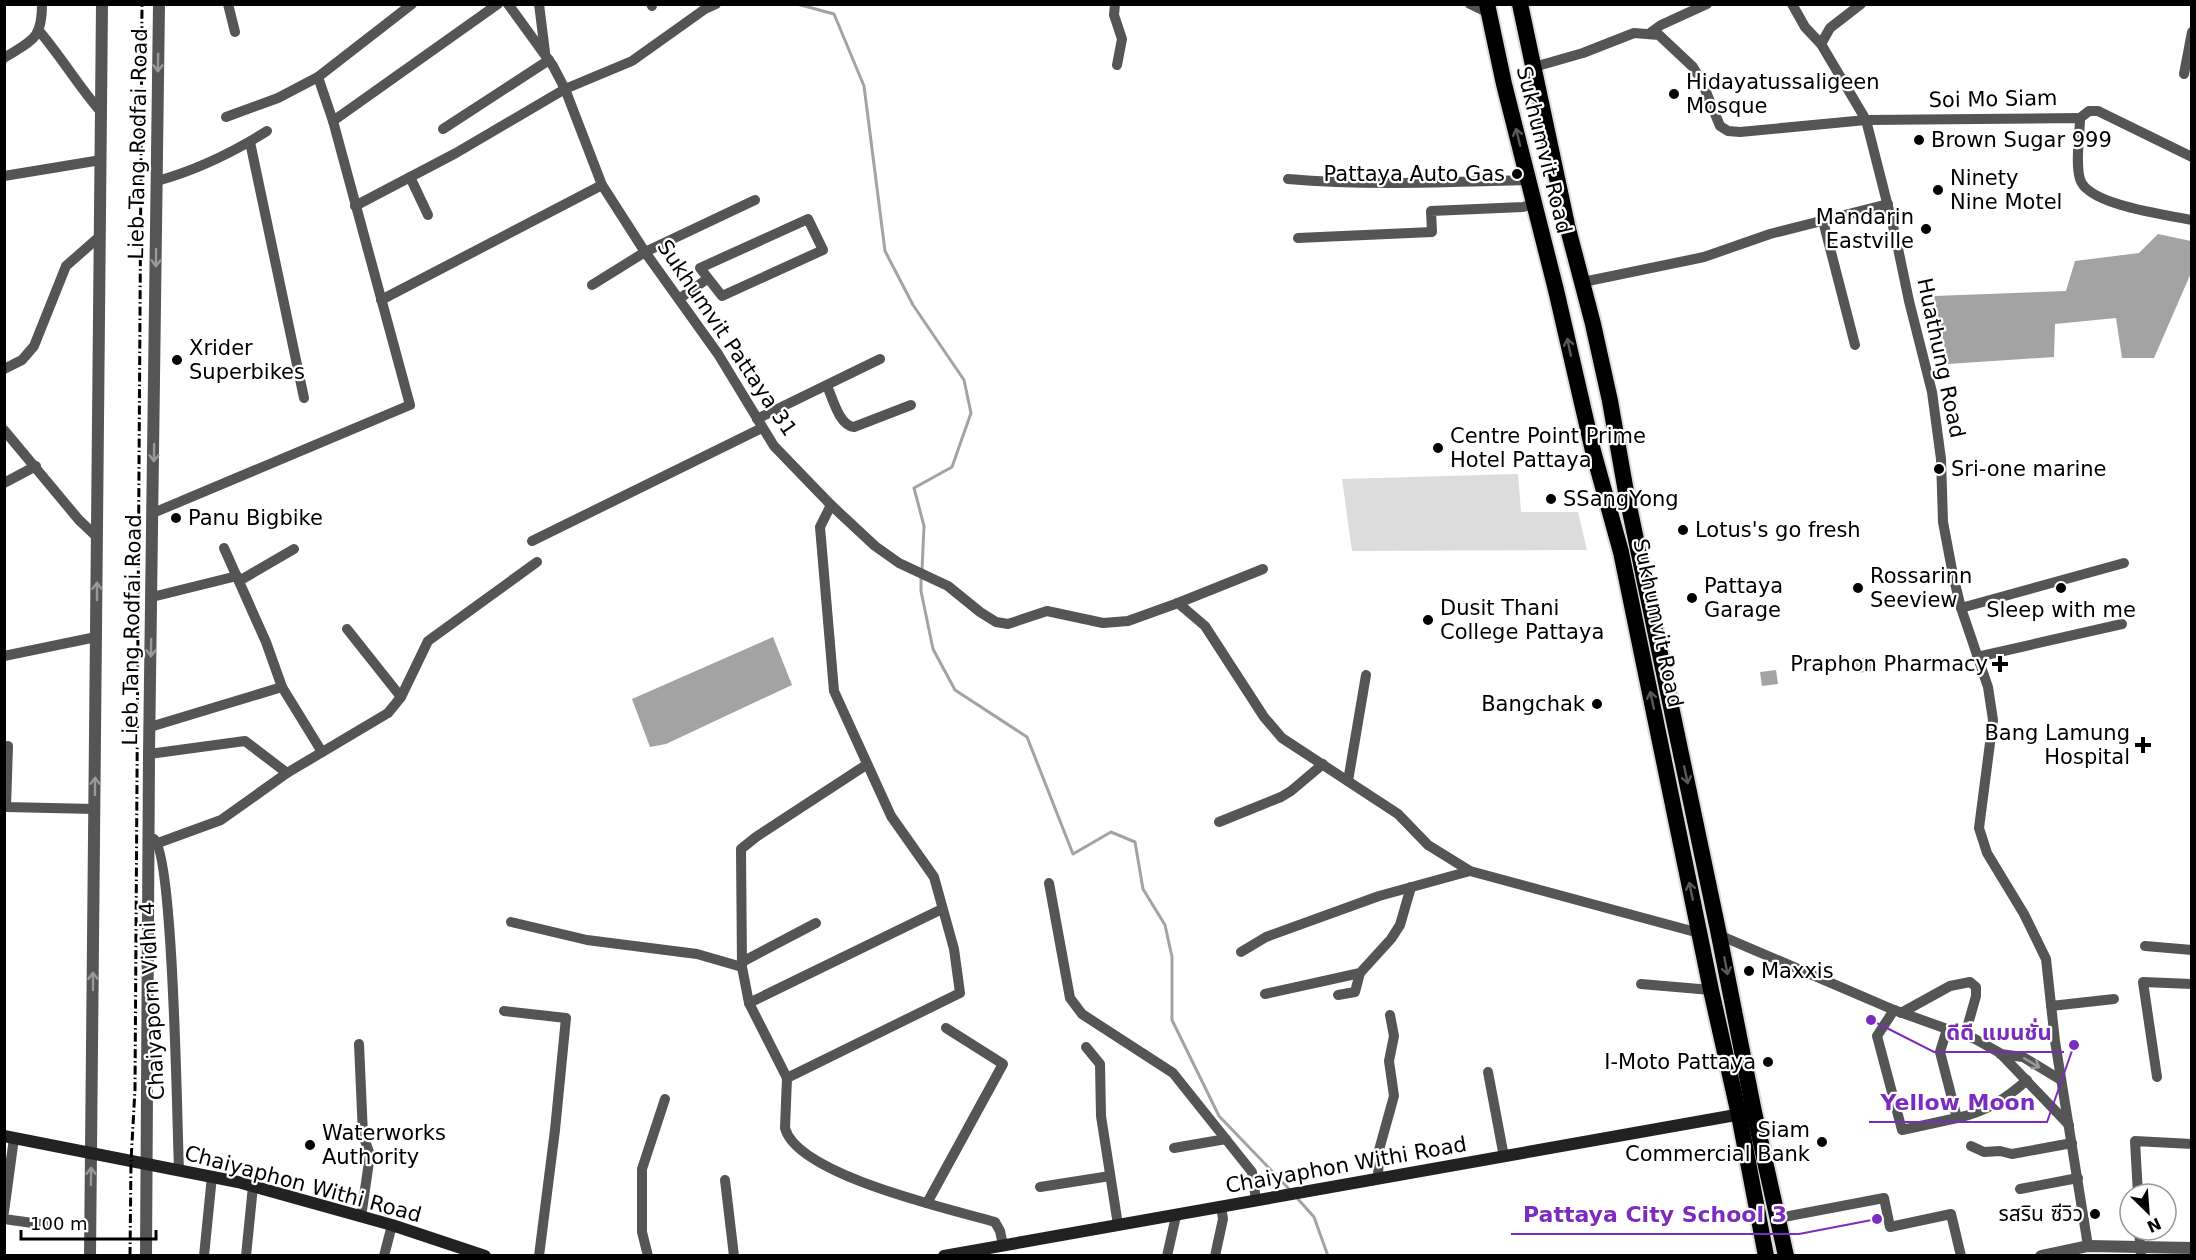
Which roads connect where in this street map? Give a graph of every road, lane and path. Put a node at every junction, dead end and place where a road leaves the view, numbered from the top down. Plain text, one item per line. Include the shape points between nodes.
1 (42, 4) edge
2 (102, 4) edge
3 (159, 4) edge
4 (228, 4) edge
5 (412, 4) edge
6 (498, 4) edge
7 (508, 4) edge
8 (539, 4) edge
9 (716, 4) edge
10 (1115, 4) edge
11 (1470, 4) edge
12 (1520, 4) edge
13 (1707, 4) edge
14 (1792, 4) edge
15 (1861, 4) edge
16 (1488, 8) edge
17 (40, 32) junction
18 (235, 32) dead end
19 (2192, 32) edge
20 (1650, 33) junction
21 (1821, 44) junction
22 (547, 57) junction
23 (4, 58) edge
24 (1117, 65) dead end
25 (1534, 67) junction
26 (2184, 74) dead end
27 (318, 76) junction
28 (565, 89) junction
29 (101, 112) junction
30 (226, 117) dead end
31 (2080, 118) junction
32 (1866, 120) junction
33 (333, 121) junction
34 (443, 129) dead end
35 (267, 131) dead end
36 (250, 142) junction
37 (2192, 157) edge
38 (101, 160) junction
39 (4, 176) edge
40 (410, 177) junction
41 (1287, 179) dead end
42 (1529, 180) junction
43 (157, 181) junction
44 (602, 185) junction
45 (755, 200) dead end
46 (1534, 204) junction
47 (1888, 204) junction
48 (355, 206) junction
49 (428, 215) dead end
50 (2192, 220) edge
51 (1823, 221) junction
52 (99, 237) junction
53 (1298, 238) dead end
54 (645, 252) junction
55 (707, 279) junction
56 (1583, 282) junction
57 (592, 285) dead end
58 (679, 299) junction
59 (381, 300) junction
60 (1855, 345) dead end
61 (880, 359) dead end
62 (4, 369) edge
63 (1605, 380) junction
64 (1576, 384) junction
65 (827, 386) junction
66 (304, 398) dead end
67 (911, 405) dead end
68 (760, 423) junction
69 (4, 430) edge
70 (36, 466) junction
71 (4, 483) edge
72 (831, 505) junction
73 (153, 513) junction
74 (97, 537) junction
75 (532, 541) dead end
76 (224, 548) dead end
77 (294, 549) dead end
78 (537, 562) dead end
79 (2124, 563) dead end
80 (1263, 569) dead end
81 (238, 578) junction
82 (152, 597) junction
83 (1178, 603) junction
84 (1961, 608) junction
85 (2122, 624) dead end
86 (347, 629) dead end
87 (96, 637) junction
88 (4, 656) edge
89 (1977, 657) junction
90 (1366, 675) dead end
91 (282, 687) junction
92 (401, 697) junction
93 (150, 727) junction
94 (8, 746) dead end
95 (322, 752) junction
96 (149, 754) junction
97 (1323, 764) junction
98 (866, 765) junction
99 (287, 773) junction
100 (1348, 781) junction
101 (94, 808) junction
102 (5, 809) edge
103 (1219, 822) dead end
104 (154, 839) junction
105 (1470, 871) junction
106 (1049, 883) dead end
107 (1411, 887) junction
108 (942, 909) junction
109 (511, 922) dead end
110 (816, 923) dead end
111 (1699, 933) junction
112 (1719, 935) junction
113 (2145, 946) dead end
114 (2192, 950) edge
115 (1241, 952) dead end
116 (742, 965) junction
117 (1360, 973) junction
118 (1641, 984) dead end
119 (2192, 984) edge
120 (1711, 990) junction
121 (1265, 994) dead end
122 (1338, 995) dead end
123 (2114, 999) dead end
124 (749, 1003) junction
125 (2051, 1006) junction
126 (504, 1011) dead end
127 (1897, 1012) junction
128 (1390, 1015) dead end
129 (946, 1029) dead end
130 (1947, 1029) junction
131 (1965, 1035) junction
132 (359, 1044) dead end
133 (1086, 1047) dead end
134 (2000, 1053) junction
135 (1488, 1072) dead end
136 (2157, 1077) dead end
137 (787, 1078) junction
138 (2027, 1080) junction
139 (2061, 1080) junction
140 (665, 1099) dead end
141 (1746, 1113) junction
142 (1957, 1118) junction
143 (2069, 1125) junction
144 (9, 1137) edge
145 (1226, 1139) junction
146 (2072, 1143) junction
147 (2192, 1144) edge
148 (1971, 1146) dead end
149 (1174, 1148) dead end
150 (92, 1154) junction
151 (1504, 1157) junction
152 (147, 1164) junction
153 (178, 1170) junction
154 (212, 1176) junction
155 (1110, 1176) junction
156 (1378, 1178) junction
157 (2078, 1178) junction
158 (725, 1180) dead end
159 (2137, 1182) edge
160 (253, 1186) junction
161 (1040, 1186) dead end
162 (2020, 1189) dead end
163 (1256, 1200) junction
164 (927, 1203) junction
165 (5, 1205) edge
166 (1221, 1206) junction
167 (1176, 1216) junction
168 (361, 1217) junction
169 (1779, 1218) junction
170 (4, 1219) edge
171 (47, 1225) dead end
172 (392, 1225) junction
173 (1118, 1225) junction
174 (1003, 1245) junction
175 (2088, 1246) junction
176 (2192, 1248) edge
177 (2141, 1251) edge
178 (90, 1256) edge
179 (146, 1256) edge
180 (204, 1256) edge
181 (246, 1256) edge
182 (384, 1256) edge
183 (484, 1256) edge
184 (539, 1256) edge
185 (648, 1256) edge
186 (734, 1256) edge
187 (944, 1256) edge
188 (1167, 1256) edge
189 (1215, 1256) edge
190 (1766, 1256) edge
191 (1786, 1256) edge
192 (1961, 1256) edge
193 (2041, 1256) edge

1 - 17 street
2 - 29 street, Lieb Tang Rodfai Road
3 -> 43 street, Lieb Tang Rodfai Road
4 - 18 street
5 - 27 street
6 - 33 street
7 - 22 street, Sukhumvit Pattaya 31
8 - 22 street
9 - 28 street via 632,61
10 - 24 street via 1114,15 1122,39
11 - 16 street
12 - 25 highway, Sukhumvit Road
13 - 20 street
14 - 21 street, Huathung Road
15 - 21 street via 1830,28
42 -> 16 highway, Sukhumvit Road
17 - 23 street
17 - 29 street
19 - 26 street
20 - 25 street via 1634,33
20 - 32 street, Soi Mo Siam via 1659,35 1693,67 1720,126 1728,131
21 - 32 street, Huathung Road
22 - 28 street, Sukhumvit Pattaya 31
22 - 34 street
25 - 56 highway, Sukhumvit Road
27 - 30 street via 278,98
27 - 33 street
28 - 40 street
28 - 44 street, Sukhumvit Pattaya 31
29 - 38 street, Lieb Tang Rodfai Road
31 - 32 street, Soi Mo Siam
31 - 37 street via 2089,111 2098,111
31 - 50 street, Soi Mo Siam via 2079,170 2085,188 2108,201
32 - 47 street, Huathung Road
33 - 48 street
35 - 36 street
36 - 43 street via 225,157
36 - 66 street
38 - 39 street
38 - 52 street, Lieb Tang Rodfai Road
40 - 48 street
40 - 49 street
41 - 42 street via 1328,183
42 - 46 highway, Sukhumvit Road
43 -> 73 street, Lieb Tang Rodfai Road
44 - 54 street, Sukhumvit Pattaya 31
44 - 59 street
45 - 54 street
46 - 53 street via 1431,211 1432,232
64 -> 46 highway, Sukhumvit Road
47 - 51 street
47 - 84 street, Huathung Road via 1932,392 1941,459 1943,522
48 - 59 street
51 - 56 street via 1770,234 1704,258
51 - 60 street
52 - 62 street via 66,266 34,346 22,360
52 - 74 street, Lieb Tang Rodfai Road
54 - 57 street
54 - 58 street, Sukhumvit Pattaya 31
55 - 55 street via 722,296 823,250 808,219 700,268
55 - 58 street
56 - 63 highway, Sukhumvit Road
58 - 68 street, Sukhumvit Pattaya 31
59 - 73 street via 410,405
61 - 65 street
63 - 64 highway via 1605,386 1596,391 1586,391
63 -> 112 highway, Sukhumvit Road
111 -> 64 highway, Sukhumvit Road via 1621,552
65 - 67 street via 843,422 850,427
65 - 68 street
68 - 72 street, Sukhumvit Pattaya 31 via 774,446
68 - 75 street
69 - 70 street
70 - 71 street
70 - 74 street
72 - 83 street, Sukhumvit Pattaya 31 via 875,546 948,586 996,622 1008,624 1047,611 1103,623 1128,621
72 - 98 street via 820,527 834,691
73 - 82 street, Lieb Tang Rodfai Road
87 -> 74 street, Lieb Tang Rodfai Road
76 - 81 street
77 - 81 street
78 - 92 street via 428,641
79 - 84 street
80 - 83 street, Sukhumvit Pattaya 31
81 - 82 street
81 - 91 street
82 -> 93 street, Lieb Tang Rodfai Road
83 - 97 street via 1205,626 1282,738
84 - 89 street, Huathung Road
85 - 89 street
86 - 92 street
87 - 88 street
101 -> 87 street, Lieb Tang Rodfai Road
89 - 125 street, Huathung Road via 1988,687 1993,720 1979,828 1987,853 2046,959
90 - 100 street
91 - 93 street
91 - 95 street
92 - 95 street via 388,713
93 - 96 street, Lieb Tang Rodfai Road
94 - 102 street
95 - 99 street
96 - 99 street via 245,741
96 - 104 street, Lieb Tang Rodfai Road
97 - 100 street
97 - 103 street via 1281,797
98 - 108 street via 891,816 934,877
98 - 116 street via 741,849
99 - 104 street via 221,820
100 - 105 street via 1398,814 1428,845
101 - 102 street
150 -> 101 street, Lieb Tang Rodfai Road
104 - 152 street, Lieb Tang Rodfai Road
104 - 153 street, Chaiyaporn Vidhi 4 via 168,908
105 - 107 street
105 - 111 street
106 - 145 street via 1070,998 1082,1014 1173,1073
107 - 115 street via 1266,938
107 - 117 street via 1400,925
108 - 124 street
108 - 137 street via 954,949 960,993
109 - 116 street via 587,940 697,954
110 - 116 street
111 - 120 highway, Sukhumvit Road
112 - 127 street
112 -> 141 highway, Sukhumvit Road
113 - 114 street
116 - 124 street
117 - 121 street
117 - 122 street via 1355,992
118 - 120 street
119 - 136 street via 2143,982
120 - 141 highway, Sukhumvit Road
123 - 125 street
124 - 137 street
125 - 139 street, Huathung Road
126 - 184 street via 566,1018
127 - 130 street
127 - 131 street via 1950,986 1970,982 1976,987 1977,996
127 - 142 street via 1877,1036 1902,1130
128 - 156 street via 1394,1036 1389,1061 1394,1096 1379,1150
129 - 164 street via 1003,1064
130 - 131 street
130 - 142 street via 1940,1052
131 - 134 street
132 - 168 street via 363,1135 370,1155
133 - 155 street via 1100,1064 1101,1116
134 - 138 street
134 -> 139 street via 2024,1057
135 - 151 street
137 - 164 street via 785,1128 800,1150 833,1171
138 - 142 street via 2004,1100
138 - 143 street
139 - 143 street, Huathung Road
140 - 185 street via 642,1169 642,1232
141 - 151 main road, Chaiyaphon Withi Road
141 - 169 highway, Sukhumvit Road
141 - 190 highway, Sukhumvit Road
143 - 146 street, Huathung Road
144 - 150 main road, Chaiyaphon Withi Road
144 - 165 street
145 - 149 street
145 - 163 street via 1252,1172
146 - 148 street via 2012,1154 1984,1152
146 - 157 street, Huathung Road
147 - 159 street via 2135,1141
150 - 152 main road, Chaiyaphon Withi Road
178 -> 150 street, Lieb Tang Rodfai Road
151 - 156 main road, Chaiyaphon Withi Road
152 - 153 main road, Chaiyaphon Withi Road
152 - 179 street, Lieb Tang Rodfai Road
153 - 154 main road, Chaiyaphon Withi Road
154 - 160 main road, Chaiyaphon Withi Road
154 - 180 street
155 - 161 street
155 - 173 street
156 - 163 main road, Chaiyaphon Withi Road
157 - 162 street
157 - 175 street, Huathung Road
158 - 186 street
160 - 168 main road, Chaiyaphon Withi Road
160 - 181 street
163 - 166 main road, Chaiyaphon Withi Road
164 - 174 street via 996,1222
166 - 167 main road, Chaiyaphon Withi Road
166 - 189 street via 1223,1219
167 - 173 main road, Chaiyaphon Withi Road
167 - 188 street
168 - 172 main road, Chaiyaphon Withi Road
169 - 191 highway, Sukhumvit Road
169 - 192 street via 1884,1198 1890,1227 1951,1215
170 - 171 street
172 - 182 street
172 - 183 main road, Chaiyaphon Withi Road
173 - 174 main road, Chaiyaphon Withi Road
174 - 187 main road, Chaiyaphon Withi Road
175 - 177 street
175 - 193 street
176 - 177 street

